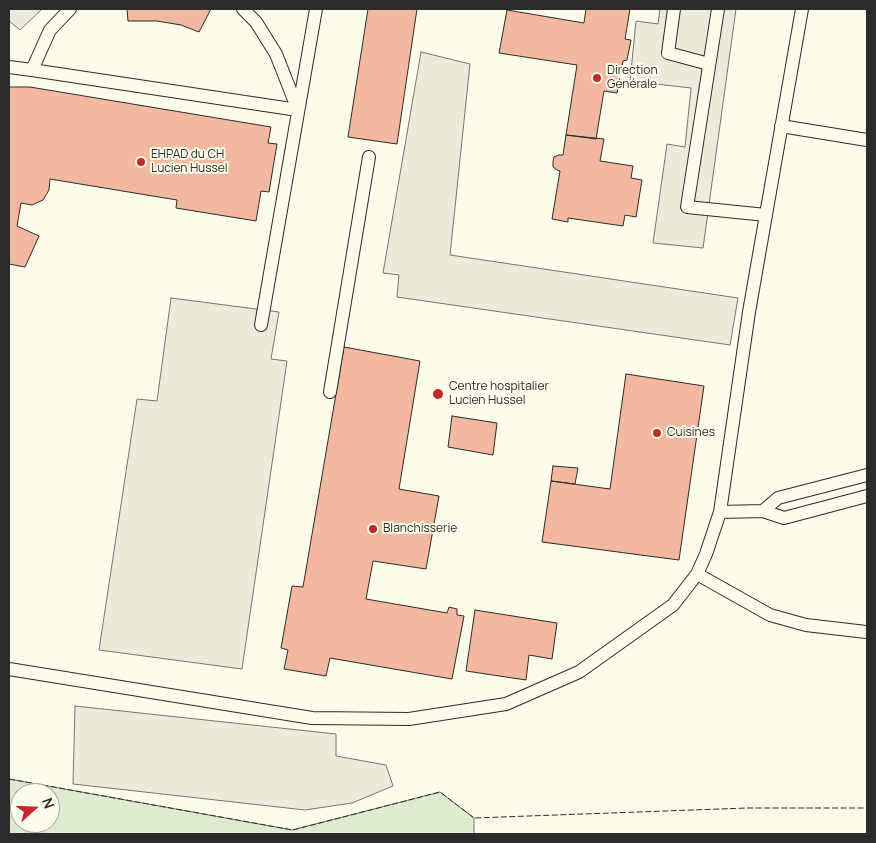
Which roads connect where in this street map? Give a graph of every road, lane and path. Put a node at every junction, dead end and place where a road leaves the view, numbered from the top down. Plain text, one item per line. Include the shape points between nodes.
1 (70, 9) edge
2 (244, 9) edge
3 (316, 9) edge
4 (674, 9) edge
5 (718, 9) edge
6 (802, 9) edge
7 (709, 64) junction
8 (9, 67) edge
9 (32, 70) junction
10 (298, 110) junction
11 (782, 126) junction
12 (867, 140) edge
13 (369, 157) dead end
14 (766, 215) junction
15 (261, 325) dead end
16 (330, 392) dead end
17 (867, 475) edge
18 (867, 496) edge
19 (764, 510) junction
20 (720, 512) junction
21 (697, 574) junction
22 (866, 632) dead end
23 (9, 670) edge

1 - 9 lane via 50,30
2 - 10 lane via 276,54
3 - 10 lane
4 - 7 lane via 668,53
5 - 7 lane
6 - 11 lane
7 - 14 lane via 687,207
8 - 9 lane
9 - 10 lane
10 - 15 lane
11 - 12 lane
11 - 14 lane
13 - 16 lane
14 - 20 lane
17 - 19 lane via 778,498
18 - 19 lane via 784,518
19 - 20 lane
20 - 21 lane
21 - 22 lane via 770,615 806,625
21 - 23 lane via 673,605 579,672 506,704 409,719 312,718

